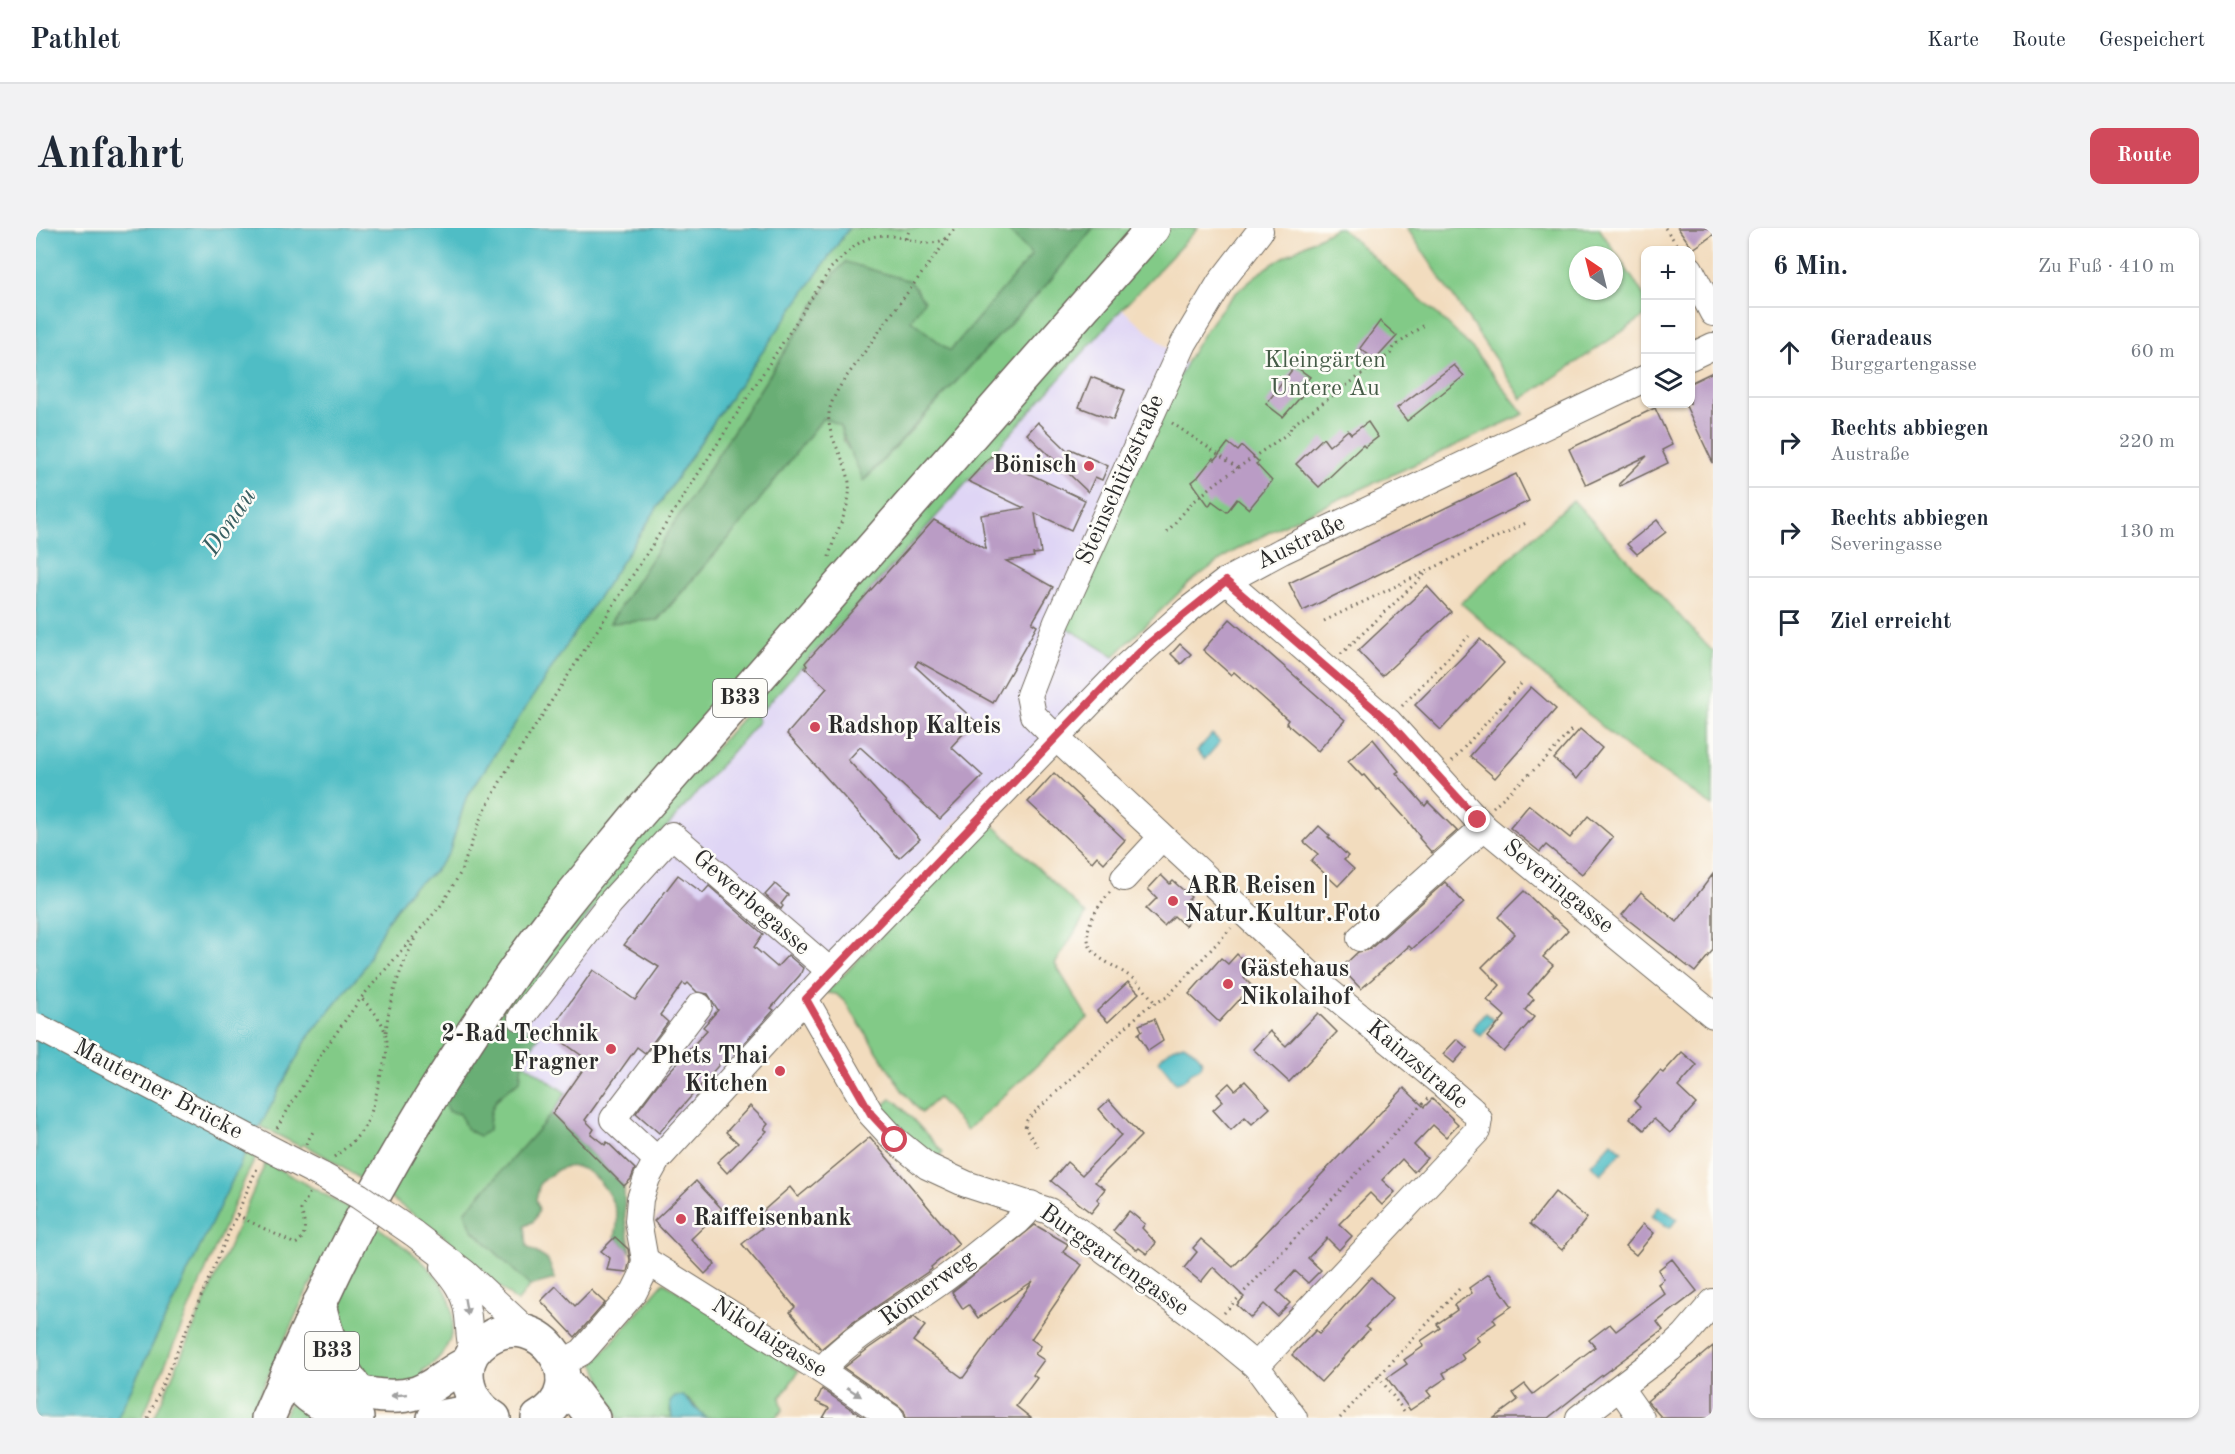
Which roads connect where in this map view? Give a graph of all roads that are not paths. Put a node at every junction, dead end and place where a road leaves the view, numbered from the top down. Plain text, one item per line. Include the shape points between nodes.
1 (1153, 228) edge
2 (1260, 231) dead end
3 (1695, 279) edge
4 (1713, 313) edge
5 (1713, 346) edge
6 (1695, 355) edge
7 (1641, 380) edge
8 (1226, 581) junction
9 (1055, 737) junction
10 (1481, 824) junction
11 (1162, 837) junction
12 (1124, 878) road end
13 (1359, 938) dead end
14 (830, 971) junction
15 (806, 999) junction
16 (699, 1006) dead end
17 (1713, 1014) edge
18 (521, 1018) dead end
19 (36, 1026) edge
20 (657, 1160) junction
21 (1031, 1204) junction
22 (418, 1237) junction
23 (645, 1260) junction
24 (1713, 1302) edge
25 (319, 1305) junction
26 (527, 1330) junction
27 (470, 1358) junction
28 (1256, 1366) junction
29 (822, 1371) junction
30 (288, 1372) junction
31 (1620, 1388) junction
32 (556, 1398) edge
33 (358, 1413) edge
34 (488, 1414) edge
35 (268, 1418) edge
36 (434, 1418) edge
37 (593, 1418) edge
38 (891, 1418) edge
39 (1294, 1418) edge
40 (1579, 1418) edge
41 (1641, 1418) edge

1 - 25 main road, B33 via 578,887 464,1045 346,1248
2 - 9 street, Steinschützstraße via 1220,283 1184,343 1057,622 1029,695 1033,715
3 - 4 street
5 - 6 street
7 - 8 street, Austraße
8 - 9 street, Austraße via 1148,644
8 - 10 street, Severingasse via 1388,721
9 - 11 street, Kainzstraße
9 - 14 street, Austraße
10 - 13 street
10 - 17 street, Severingasse
11 - 12 street
11 - 28 street, Kainzstraße via 1326,988 1479,1119 1477,1131
14 - 15 street, Austraße
14 - 18 street, Gewerbegasse via 672,835 610,903
15 - 20 street, Austraße
15 - 21 street, Burggartengasse via 871,1114 895,1140 927,1166 966,1184
16 - 20 street via 613,1119
19 - 22 street, Mauterner Brücke, bridge via 321,1174
20 - 23 street, Austraße via 640,1199
21 - 28 street, Burggartengasse via 1084,1234
21 - 29 street, Römerweg via 1017,1222 941,1282 856,1340
22 - 26 street via 464,1272
22 -> 27 street via 455,1279 463,1294
23 - 29 street, Nikolaigasse
23 - 32 street, Austraße via 634,1292 582,1352
24 - 31 street via 1670,1349
25 - 30 main road, B33
25 - 33 main road, B33 via 333,1354
26 - 27 main road via 496,1333 482,1342
26 - 32 main road via 552,1350
27 -> 33 main road, B33 via 437,1383 415,1393 390,1396
27 - 34 main road via 469,1390
28 - 39 street, Burggartengasse
29 -> 38 street, Nikolaigasse
30 - 33 main road, B33
30 - 35 main road, B33
31 - 40 street
31 - 41 street
32 - 37 main road
34 - 36 main road

